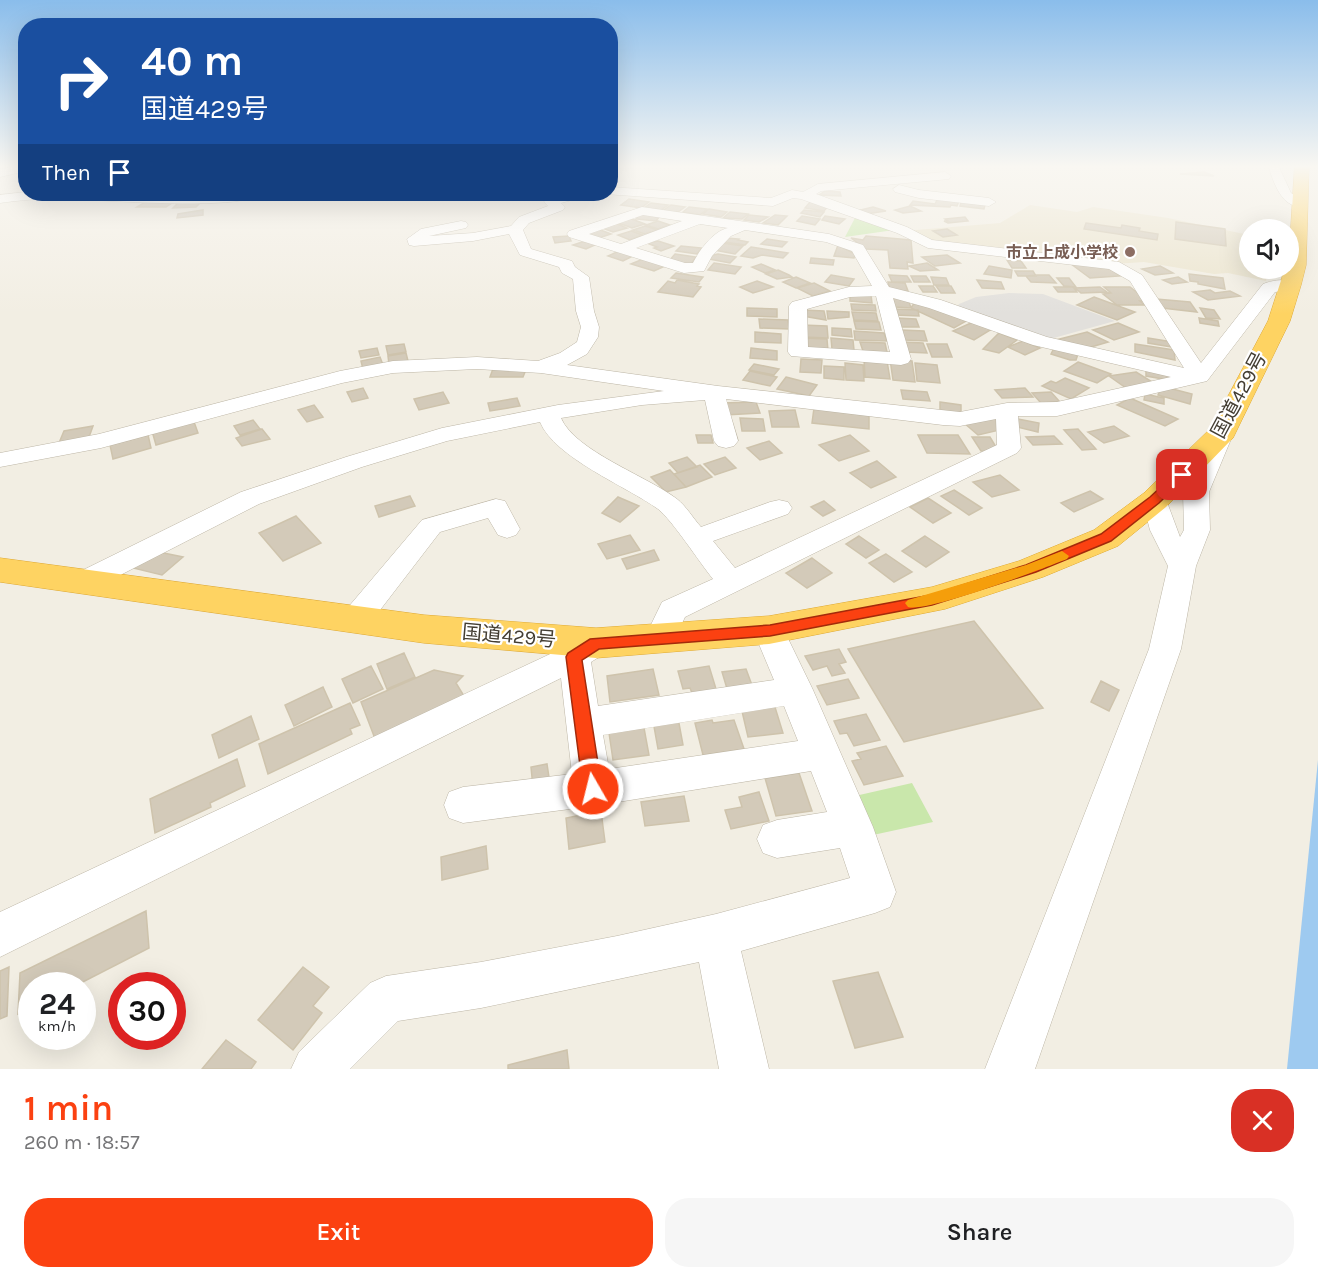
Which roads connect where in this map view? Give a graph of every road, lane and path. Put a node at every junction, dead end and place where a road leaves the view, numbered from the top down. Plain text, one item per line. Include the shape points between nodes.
1 (537, 215) edge
2 (631, 215) edge
3 (675, 215) edge
4 (853, 215) edge
5 (1299, 215) edge
6 (701, 218) junction
7 (744, 224) junction
8 (461, 225) dead end
9 (516, 229) junction
10 (621, 249) junction
11 (1291, 285) junction
12 (884, 291) junction
13 (541, 367) junction
14 (1200, 377) junction
15 (718, 392) junction
16 (1007, 410) junction
17 (548, 414) junction
18 (1223, 432) junction
19 (726, 441) dead end
20 (0, 460) edge
21 (1155, 500) junction
22 (779, 508) dead end
23 (507, 529) dead end
24 (696, 538) junction
25 (1182, 566) junction
26 (0, 570) edge
27 (84, 582) junction
28 (731, 582) junction
29 (356, 620) junction
30 (770, 630) junction
31 (660, 639) junction
32 (585, 650) junction
33 (796, 690) junction
34 (584, 723) junction
35 (821, 753) junction
36 (593, 789) junction
37 (463, 805) dead end
38 (854, 827) junction
39 (777, 839) dead end
40 (0, 935) edge
41 (716, 936) junction
42 (316, 1069) edge
43 (744, 1069) edge
44 (1010, 1069) edge

1 - 9 street via 524,220
2 - 10 street via 574,234
3 - 6 street
4 - 14 street via 902,230 928,244 1113,266 1128,272 1140,283
5 - 11 highway, 国道429号
6 - 7 street
6 - 10 street
7 - 10 street via 726,232 705,254 698,268 684,268
7 - 12 street via 785,225 858,248
8 - 9 street via 422,234 414,238 414,243
9 - 13 street via 525,252 566,264 568,270 581,277 585,313 591,327 587,343 573,356
11 - 14 street via 1269,288
11 - 18 highway, 国道429号 via 1279,321
12 - 12 street via 901,358 798,352 798,306 849,292
12 - 14 street via 916,296 1018,335
13 - 15 street
13 - 20 street via 477,363 375,370 101,441
14 - 16 street via 1057,409
15 - 16 street via 943,418 960,419
15 - 17 street
15 - 19 street via 715,402
16 - 28 street via 1009,448
17 - 24 street via 556,433 669,505
17 - 27 street via 442,435 250,498
18 - 21 highway, 国道429号
18 - 25 street via 1196,492 1197,530
21 - 25 street via 1162,530
21 - 30 highway, 国道429号 via 1106,538 1031,568 932,600
22 - 24 street
23 - 29 street via 496,507 430,526
24 - 28 street
25 - 44 street via 1165,649
26 - 27 highway, 国道429号
27 - 29 highway, 国道429号
28 - 31 street via 673,610
29 - 32 highway, 国道429号
30 - 31 highway, 国道429号
30 - 33 street
31 - 32 highway, 国道429号
32 - 34 street
32 - 40 street
33 - 34 street
33 - 35 street
34 - 36 street
35 - 36 street
35 - 38 street
36 - 37 street
38 - 39 street
38 - 41 street via 875,891
41 - 42 street via 492,983 386,999
41 - 43 street

